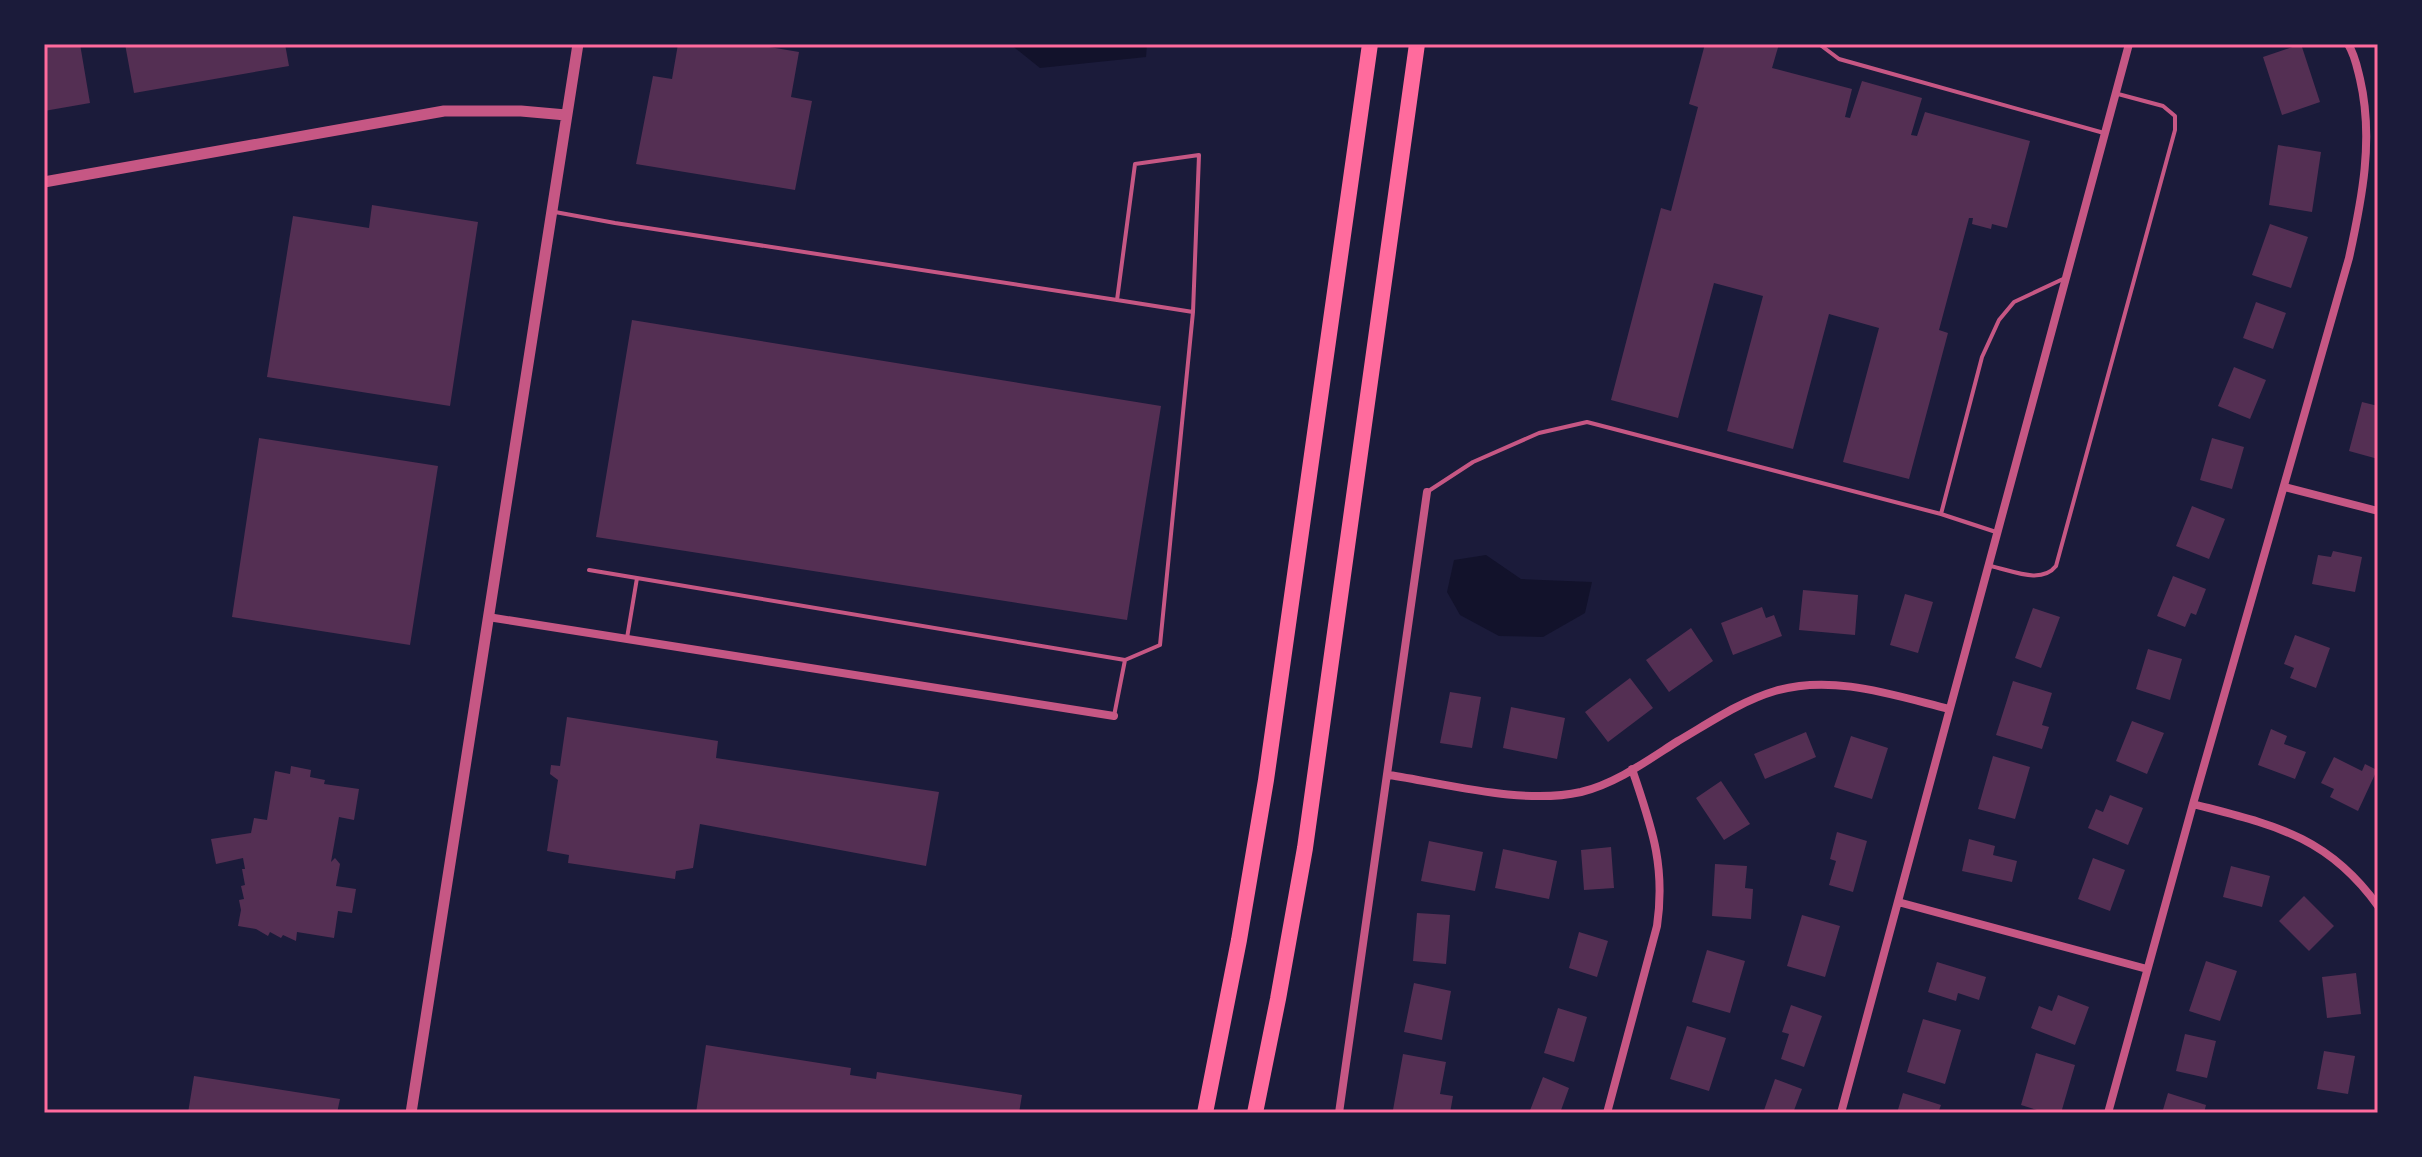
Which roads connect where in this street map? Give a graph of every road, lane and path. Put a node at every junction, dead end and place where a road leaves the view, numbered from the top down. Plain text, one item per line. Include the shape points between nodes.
1 (578, 44) edge
2 (1370, 44) edge
3 (1417, 44) edge
4 (1819, 44) edge
5 (2129, 44) edge
6 (2348, 44) edge
7 (2116, 93) junction
8 (566, 115) junction
9 (2104, 133) junction
10 (44, 182) edge
11 (551, 211) junction
12 (2065, 278) junction
13 (1117, 300) junction
14 (1193, 312) junction
15 (2285, 487) junction
16 (1427, 492) joint
17 (2378, 511) edge
18 (1941, 514) junction
19 (1996, 532) junction
20 (1987, 565) junction
21 (589, 570) dead end
22 (637, 578) junction
23 (488, 617) junction
24 (627, 638) junction
25 (1125, 660) junction
26 (1949, 709) junction
27 (1114, 716) joint
28 (1632, 769) junction
29 (1389, 775) junction
30 (2193, 804) junction
31 (1898, 902) junction
32 (2378, 906) edge
33 (2147, 969) junction
34 (411, 1113) edge
35 (1204, 1113) edge
36 (1255, 1113) edge
37 (1339, 1113) edge
38 (1607, 1113) edge
39 (1841, 1113) edge
40 (2108, 1113) edge

1 - 8 street
2 - 35 highway via 1266,780
3 - 36 highway via 1305,848
4 - 9 lane via 1839,59
5 - 7 street
6 - 15 street via 2363,91 2367,148 2362,200
7 - 9 street
7 - 20 lane via 2163,106 2175,116 2175,130 2056,566 2039,577
8 - 10 street via 444,111
8 - 11 street
9 - 12 street
11 - 13 lane
11 - 23 street
12 - 18 lane via 2014,302 1999,320 1982,357
12 - 19 street
13 - 14 lane
13 - 14 lane via 1135,164 1199,155
14 - 25 lane via 1160,645
15 - 17 street
15 - 30 street
16 - 18 lane via 1500,450 1539,433 1587,422
16 - 29 street
18 - 19 lane
19 - 20 street
20 - 26 street
21 - 22 lane
22 - 24 lane
22 - 25 lane
23 - 24 street
23 - 34 street
24 - 27 street
25 - 27 lane
26 - 28 street via 1832,684 1792,687 1729,711
26 - 31 street
28 - 29 street via 1608,783 1550,797
28 - 38 street via 1654,834 1661,896
29 - 37 street
30 - 32 street via 2270,824 2310,841 2354,875
30 - 33 street
31 - 33 street
31 - 39 street
33 - 40 street

